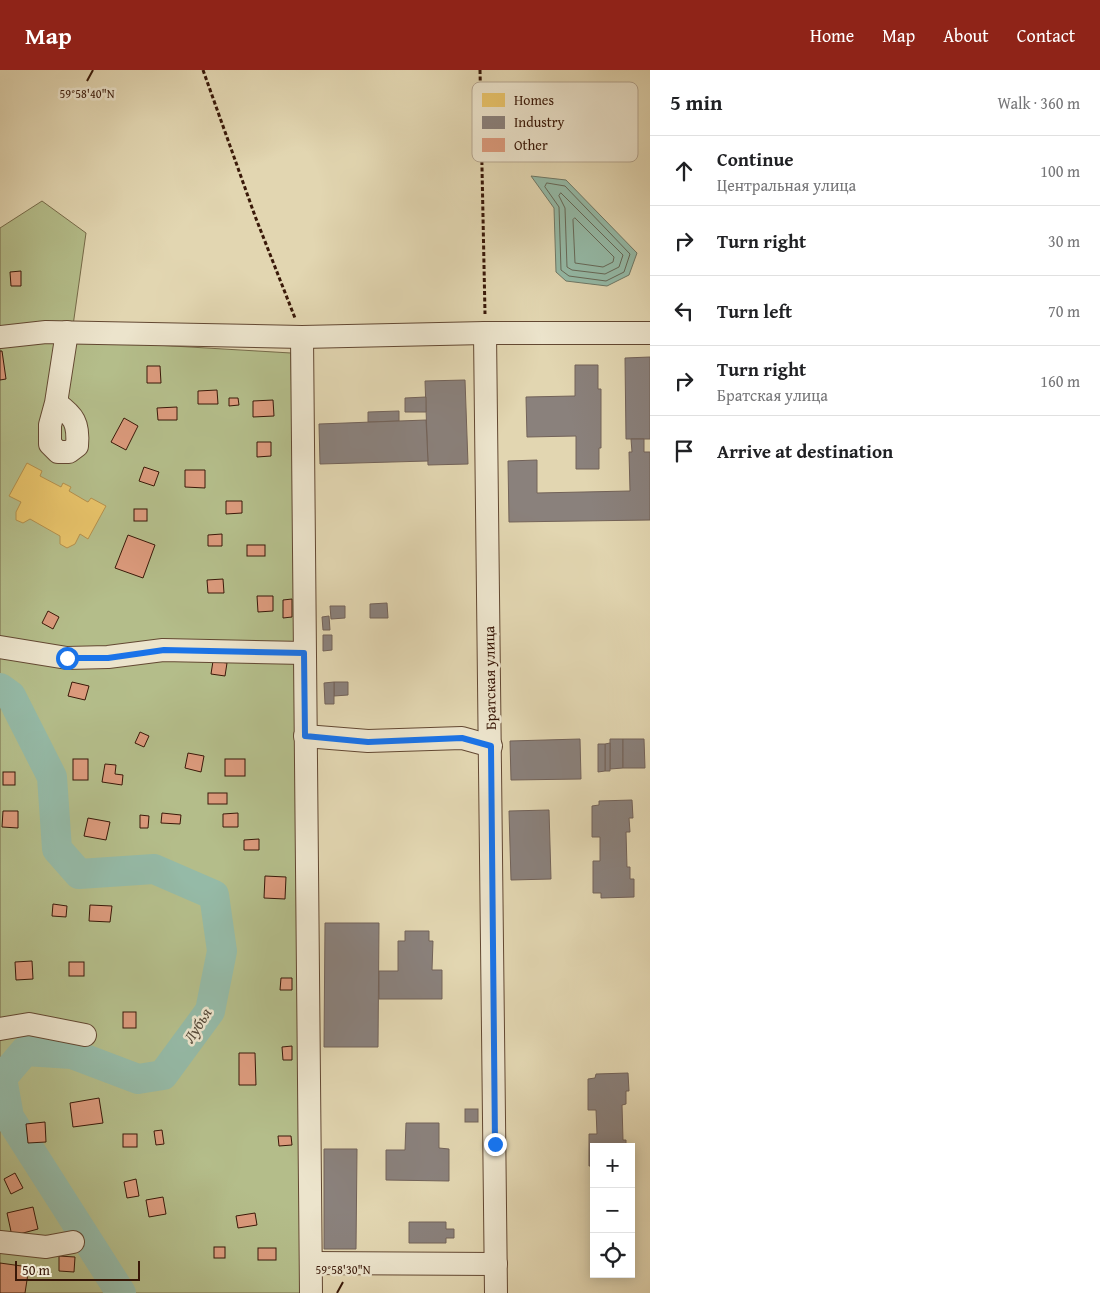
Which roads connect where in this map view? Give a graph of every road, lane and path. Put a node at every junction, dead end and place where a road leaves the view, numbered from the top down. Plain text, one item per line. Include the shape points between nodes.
1 (203, 70) edge
2 (482, 162) edge
3 (57, 332) junction
4 (485, 333) junction
5 (650, 333) edge
6 (0, 337) edge
7 (302, 337) junction
8 (56, 403) dead end
9 (0, 647) edge
10 (304, 653) junction
11 (305, 736) junction
12 (491, 746) junction
13 (0, 1028) edge
14 (85, 1035) dead end
15 (0, 1242) edge
16 (73, 1242) dead end
17 (311, 1263) junction
18 (496, 1264) junction
19 (312, 1293) edge
20 (496, 1293) edge

1 - 7 path
2 - 4 path
3 - 6 street
3 - 7 street
3 - 8 street
4 - 5 street
4 - 7 street
4 - 12 street, Братская улица
7 - 10 street
9 - 10 street via 67,658 108,658 164,650
10 - 11 street
11 - 12 street via 368,742 462,738
11 - 17 street
12 - 18 street, Братская улица
13 - 14 street via 29,1024
15 - 16 street via 46,1248
17 - 18 street
17 - 19 street
18 - 20 street, Братская улица

